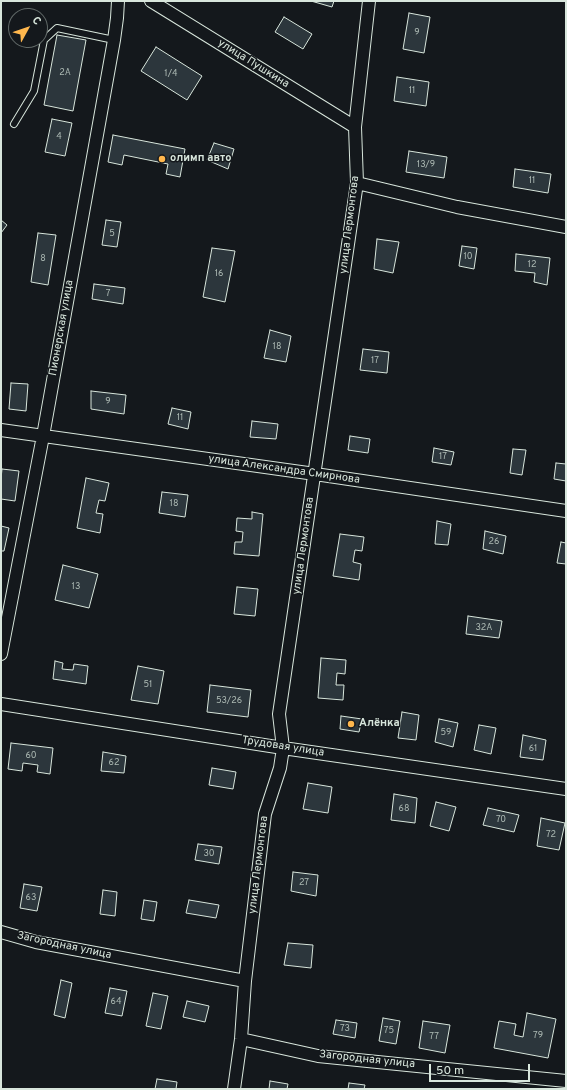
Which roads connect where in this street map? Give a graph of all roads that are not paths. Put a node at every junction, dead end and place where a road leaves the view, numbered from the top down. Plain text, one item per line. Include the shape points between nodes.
1 (118, 1) edge
2 (151, 1) edge
3 (369, 1) edge
4 (114, 40) junction
5 (14, 124) dead end
6 (355, 127) junction
7 (357, 183) junction
8 (566, 227) edge
9 (1, 430) edge
10 (43, 436) junction
11 (315, 474) junction
12 (566, 511) edge
13 (1, 654) edge
14 (1, 704) edge
15 (283, 748) junction
16 (566, 789) edge
17 (1, 932) edge
18 (245, 981) junction
19 (241, 1039) junction
20 (566, 1081) edge
21 (234, 1089) edge

1 - 4 street, Пионерская улица
2 - 6 street, улица Пушкина
3 - 6 street, улица Лермонтова
4 - 5 lane via 57,28 44,40 34,91
4 - 10 street, Пионерская улица
6 - 7 street, улица Лермонтова
7 - 8 street via 457,207
7 - 11 street, улица Лермонтова
9 - 10 street, улица Александра Смирнова
10 - 11 street, улица Александра Смирнова
10 - 13 street, Пионерская улица
11 - 12 street, улица Александра Смирнова
11 - 15 street, улица Лермонтова via 279,714
14 - 15 street, Трудовая улица
15 - 16 street, Трудовая улица
15 - 18 street, улица Лермонтова via 280,768 265,814
17 - 18 street, Загородная улица via 36,942
18 - 19 street, улица Лермонтова
19 - 20 street, Загородная улица via 318,1056
19 - 21 street, улица Лермонтова

